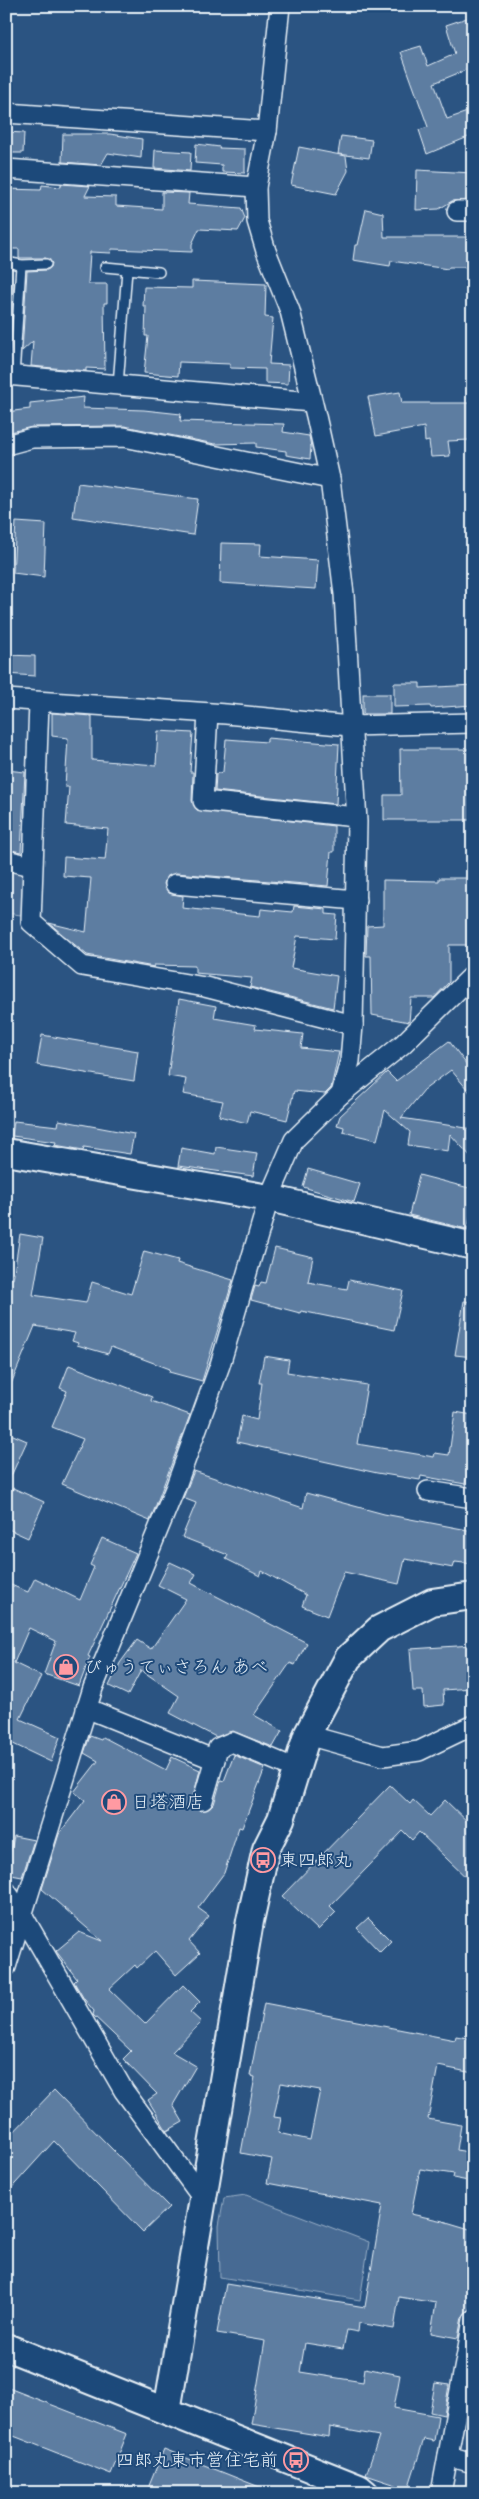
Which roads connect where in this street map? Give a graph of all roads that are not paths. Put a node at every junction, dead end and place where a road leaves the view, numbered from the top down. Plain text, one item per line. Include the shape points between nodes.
1 (280, 6) edge
2 (6, 113) edge
3 (267, 131) junction
4 (6, 169) edge
5 (256, 187) junction
6 (6, 262) edge
7 (46, 264) dead end
8 (21, 265) junction
9 (105, 267) dead end
10 (127, 270) junction
11 (159, 272) dead end
12 (10, 375) edge
13 (118, 385) junction
14 (312, 402) junction
15 (6, 445) edge
16 (330, 479) junction
17 (6, 699) edge
18 (39, 703) junction
19 (208, 713) junction
20 (473, 723) edge
21 (350, 726) junction
22 (356, 817) junction
23 (6, 860) edge
24 (32, 866) junction
25 (175, 884) dead end
26 (356, 900) junction
27 (473, 975) edge
28 (353, 1025) junction
29 (341, 1094) junction
30 (6, 1152) edge
31 (269, 1198) junction
32 (473, 1246) edge
33 (428, 1491) dead end
34 (473, 1498) edge
35 (473, 1596) edge
36 (86, 1708) junction
37 (473, 1725) edge
38 (307, 1734) junction
39 (215, 1760) junction
40 (296, 1770) junction
41 (203, 1800) dead end
42 (6, 1892) edge
43 (23, 1916) junction
44 (8, 1957) edge
45 (203, 2199) junction
46 (473, 2320) edge
47 (6, 2346) edge
48 (470, 2349) edge
49 (167, 2411) junction
50 (448, 2456) junction
51 (473, 2463) edge
52 (365, 2493) edge
53 (441, 2493) edge

1 - 3 street
2 - 3 street
3 - 5 street
4 - 5 street
5 - 14 street via 258,221 290,312
6 - 8 lane
7 - 8 lane
8 - 12 lane
9 - 10 lane
10 - 11 lane
10 - 13 lane
12 - 13 street
13 - 14 street
14 - 16 street
15 - 16 street via 32,438 124,437
16 - 21 street via 344,594
17 - 18 street
18 - 19 street
18 - 24 street
19 - 21 street
19 - 22 street via 203,801
20 - 21 street
21 - 22 street
22 - 26 street
23 - 24 street
24 - 28 street via 31,922 82,966 205,988
25 - 26 street
26 - 28 street
27 - 29 street via 403,1044
28 - 29 street via 350,1061
29 - 31 street via 294,1140
30 - 31 street
31 - 32 street
31 - 36 street via 217,1374 176,1486
33 - 34 street
35 - 38 street via 432,1602 379,1628 348,1658
36 - 39 street
36 - 43 street
37 - 38 street via 419,1751 383,1756
38 - 40 street
39 - 40 street via 218,1748 232,1742
39 - 41 street
40 - 45 street via 281,1819 266,1850 250,1921
42 - 43 street
43 - 44 street
43 - 45 street via 124,2091
45 - 49 street
46 - 48 street
47 - 49 street
48 - 50 street
49 - 52 street
50 - 51 street
50 - 53 street

